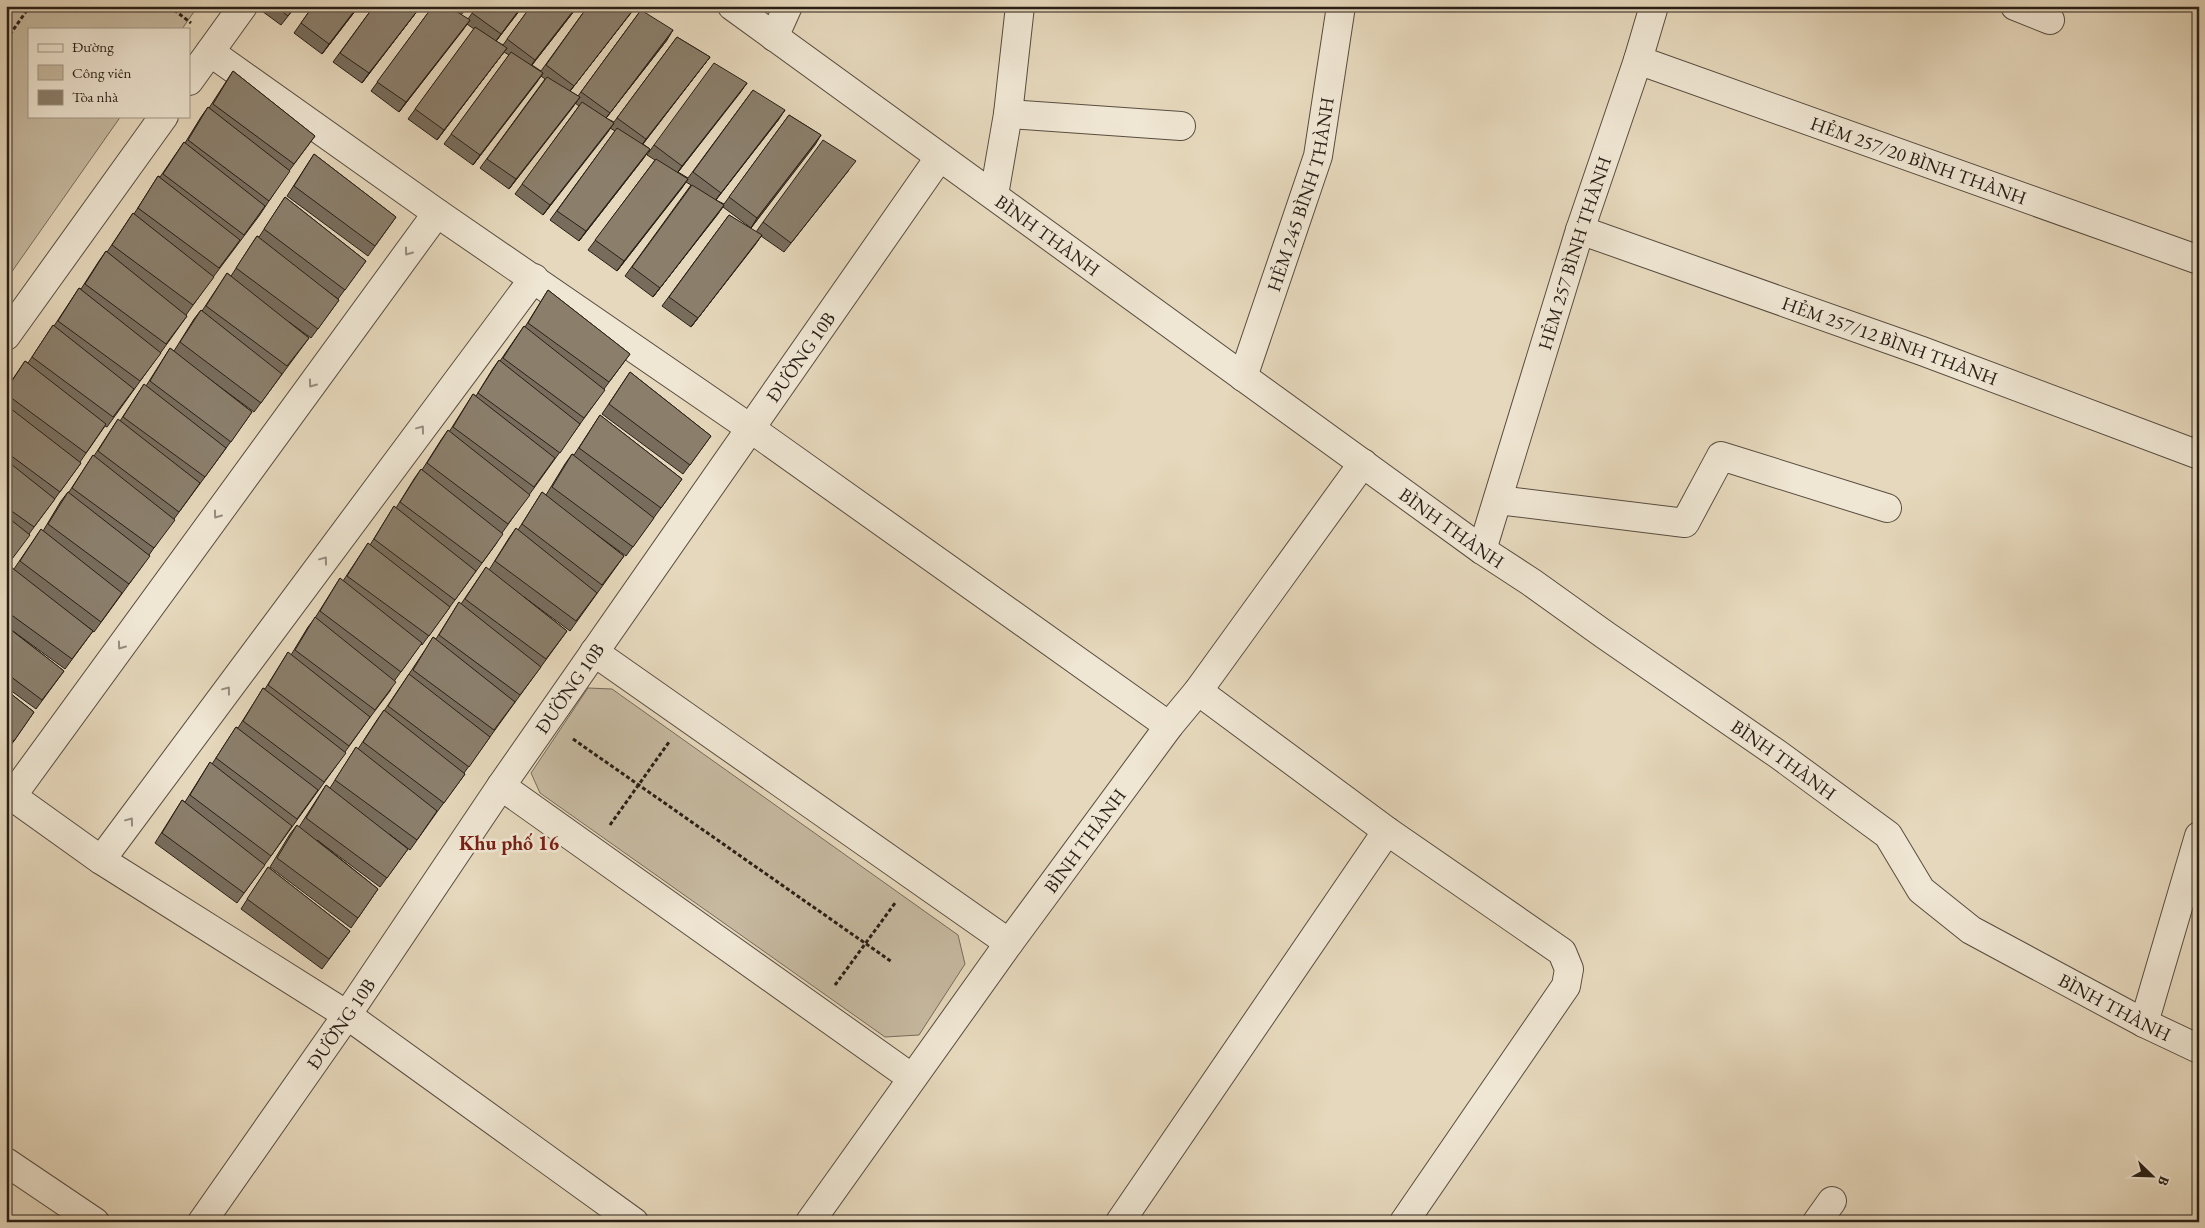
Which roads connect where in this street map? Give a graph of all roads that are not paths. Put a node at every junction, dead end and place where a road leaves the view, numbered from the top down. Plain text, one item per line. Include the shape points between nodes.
1 (242, 6) edge
2 (732, 6) edge
3 (788, 6) edge
4 (1020, 6) edge
5 (1341, 6) edge
6 (1654, 6) edge
7 (2015, 6) edge
8 (2050, 20) dead end
9 (774, 37) junction
10 (210, 52) junction
11 (1638, 60) junction
12 (190, 80) edge
13 (1008, 114) junction
14 (163, 118) edge
15 (1181, 126) dead end
16 (939, 158) junction
17 (994, 195) junction
18 (437, 213) junction
19 (1580, 230) junction
20 (2199, 260) edge
21 (534, 278) junction
22 (6, 336) edge
23 (1243, 377) junction
24 (750, 428) junction
25 (2199, 455) edge
26 (1363, 463) junction
27 (1498, 500) junction
28 (1887, 508) dead end
29 (1482, 550) junction
30 (594, 652) junction
31 (1198, 691) junction
32 (1169, 726) junction
33 (501, 786) junction
34 (9, 794) edge
35 (1388, 831) junction
36 (2199, 836) edge
37 (101, 860) junction
38 (1009, 943) junction
39 (347, 1015) junction
40 (2144, 1023) junction
41 (2199, 1049) edge
42 (912, 1078) junction
43 (6, 1162) edge
44 (1415, 1218) edge
45 (95, 1222) edge
46 (202, 1222) edge
47 (634, 1222) edge
48 (810, 1222) edge
49 (1120, 1222) edge

1 - 10 street
2 - 9 street, BÌNH THÀNH
3 - 9 street
4 - 13 street
5 - 23 street, HẺM 245 BÌNH THÀNH via 1318,156
6 - 11 street, HẺM 257 BÌNH THÀNH
7 - 8 street
9 - 16 street, BÌNH THÀNH
10 - 12 street
10 - 18 street
11 - 19 street, HẺM 257 BÌNH THÀNH
11 - 20 street, HẺM 257/20 BÌNH THÀNH
13 - 15 street
13 - 17 street
14 - 22 street
16 - 17 street, BÌNH THÀNH
16 - 24 street, ĐƯỜNG 10B
17 - 23 street, BÌNH THÀNH
18 - 21 street
18 -> 34 street
19 - 25 street, HẺM 257/12 BÌNH THÀNH via 1912,347
19 - 27 street, HẺM 257 BÌNH THÀNH
21 - 24 street
37 -> 21 street
23 - 26 street, BÌNH THÀNH
24 - 30 street, ĐƯỜNG 10B
24 - 32 street
26 - 29 street, BÌNH THÀNH
26 - 31 street, BÌNH THÀNH
27 - 28 street via 1685,523 1721,456
27 - 29 street, HẺM 257 BÌNH THÀNH
29 - 40 street, BÌNH THÀNH via 1779,755 1888,835 1922,890 1971,930
30 - 33 street, ĐƯỜNG 10B
30 - 38 street
31 - 32 street, BÌNH THÀNH
31 - 35 street
32 - 38 street, BÌNH THÀNH
33 - 39 street, ĐƯỜNG 10B
33 - 42 street
34 - 37 street
35 - 44 street via 1562,952 1569,969 1566,986
35 - 49 street
36 - 40 street
37 - 39 street
38 - 42 street, BÌNH THÀNH
39 - 46 street, ĐƯỜNG 10B
39 - 47 street
40 - 41 street, BÌNH THÀNH
42 - 48 street, BÌNH THÀNH
43 - 45 street

